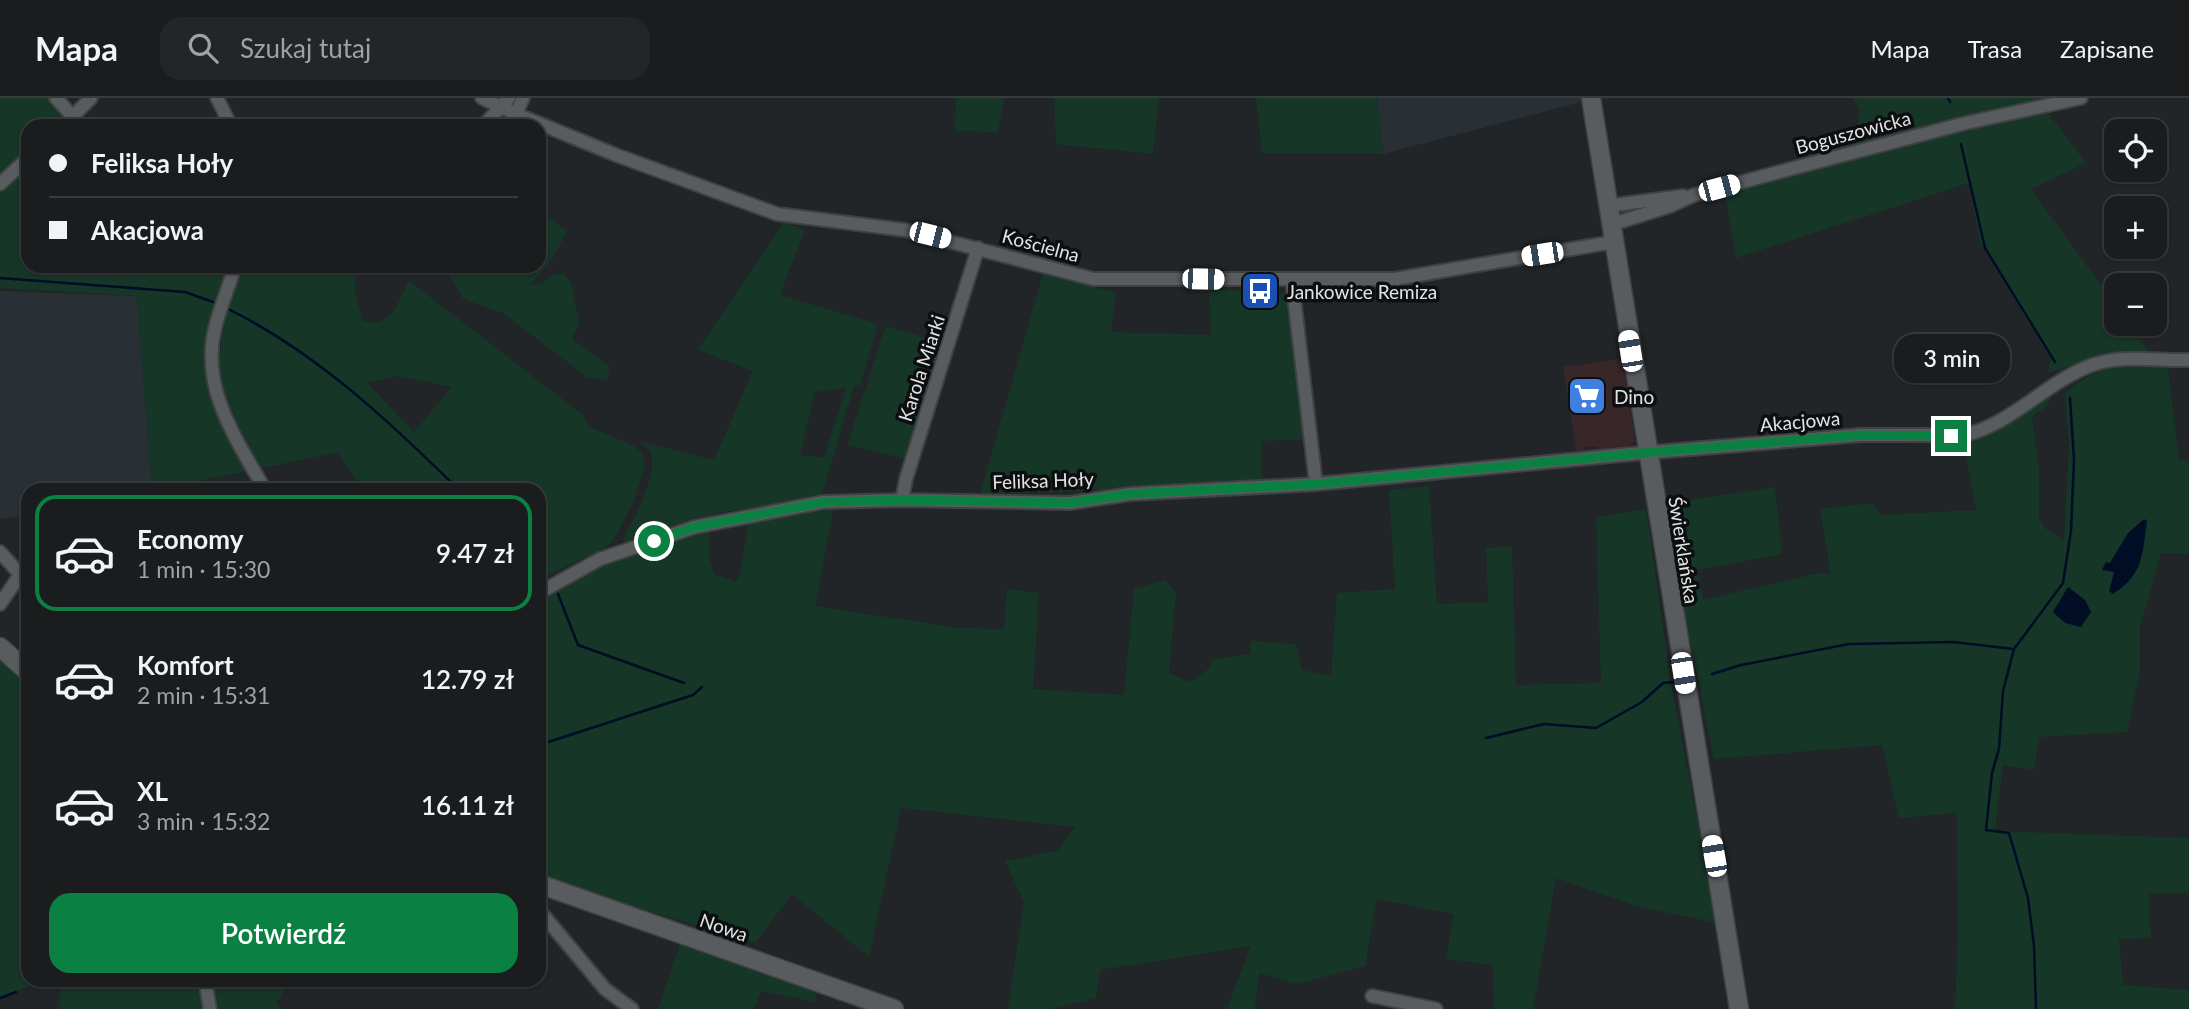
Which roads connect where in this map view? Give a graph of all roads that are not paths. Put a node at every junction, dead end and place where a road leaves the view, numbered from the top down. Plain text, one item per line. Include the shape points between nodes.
1 (57, 98) edge
2 (91, 98) edge
3 (217, 98) edge
4 (482, 98) edge
5 (523, 98) edge
6 (1591, 98) edge
7 (2081, 98) edge
8 (2064, 99) edge
9 (505, 103) edge
10 (516, 114) junction
11 (67, 119) edge
12 (70, 119) edge
13 (228, 119) edge
14 (490, 119) edge
15 (528, 119) edge
16 (546, 126) edge
17 (21, 164) edge
18 (0, 184) edge
19 (1694, 195) junction
20 (1607, 206) junction
21 (1611, 234) junction
22 (978, 248) junction
23 (234, 273) edge
24 (1292, 280) junction
25 (2189, 360) edge
26 (1647, 453) junction
27 (261, 483) edge
28 (1316, 484) junction
29 (902, 500) junction
30 (0, 552) edge
31 (21, 576) edge
32 (21, 582) edge
33 (546, 589) edge
34 (0, 604) edge
35 (0, 647) edge
36 (21, 666) edge
37 (546, 886) edge
38 (546, 919) edge
39 (206, 987) edge
40 (1372, 996) dead end
41 (210, 1009) edge
42 (632, 1009) edge
43 (894, 1009) edge
44 (1436, 1009) edge
45 (1739, 1009) edge

1 - 11 street
2 - 12 street
3 - 13 street
4 - 9 street, Kościelna
5 - 10 street
6 - 20 main road, Świerklańska
7 - 8 street, Boguszowicka
8 - 19 street, Boguszowicka
9 - 10 street, Kościelna
9 - 14 street
10 - 15 street, Kościelna
16 - 22 street, Kościelna via 777,214 905,230
17 - 18 street
19 - 20 street, Boguszowicka
19 - 21 street, Boguszowicka
20 - 21 main road, Świerklańska
21 - 24 street, Kościelna via 1395,279
21 - 26 main road, Świerklańska
22 - 24 street, Kościelna via 1093,279
22 - 29 street, Karola Miarki
23 - 27 street via 214,330 214,383 223,414
24 - 28 street
25 - 26 street, Akacjowa via 2130,359 2091,366 1997,422 1964,435 1860,435
26 - 28 street, Feliksa Hoły
26 - 45 main road, Świerklańska
28 - 29 street, Feliksa Hoły via 1130,494 1070,503
29 - 33 street, Feliksa Hoły via 824,502 695,527 600,559
30 - 31 street
32 - 34 street
35 - 36 main road
37 - 43 main road, Nowa
38 - 42 street via 605,989
39 - 41 street
40 - 44 street

